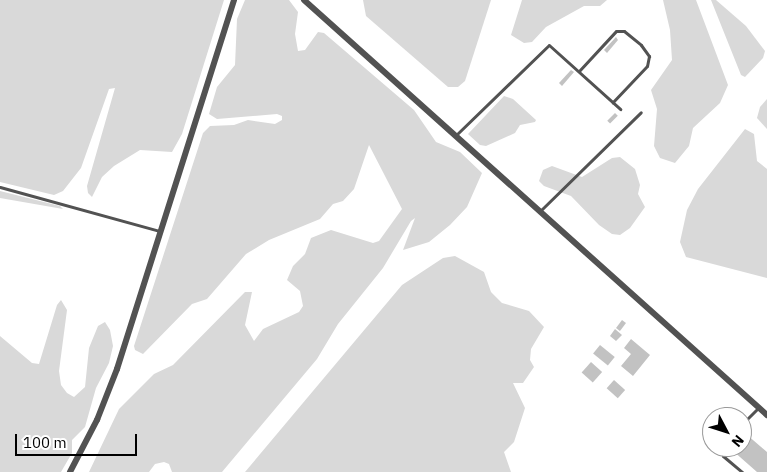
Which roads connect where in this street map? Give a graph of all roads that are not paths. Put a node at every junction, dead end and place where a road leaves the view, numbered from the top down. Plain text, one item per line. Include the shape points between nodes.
1 (234, 0) edge
2 (304, 0) edge
3 (579, 70) junction
4 (613, 102) junction
5 (620, 108) dead end
6 (641, 112) dead end
7 (456, 135) junction
8 (0, 187) edge
9 (540, 211) junction
10 (161, 231) junction
11 (758, 408) junction
12 (752, 414) edge
13 (767, 415) edge
14 (723, 457) edge
15 (70, 472) edge
16 (742, 472) edge

1 - 10 street
2 - 7 street
3 - 4 lane
3 - 4 lane via 616,31 624,31 641,45 649,56 647,66
3 - 7 lane via 552,46 546,45
4 - 5 lane
6 - 9 lane
7 - 9 street
8 - 10 lane
9 - 11 street
10 - 15 street via 97,420
11 - 12 lane
11 - 13 street
14 - 16 lane

